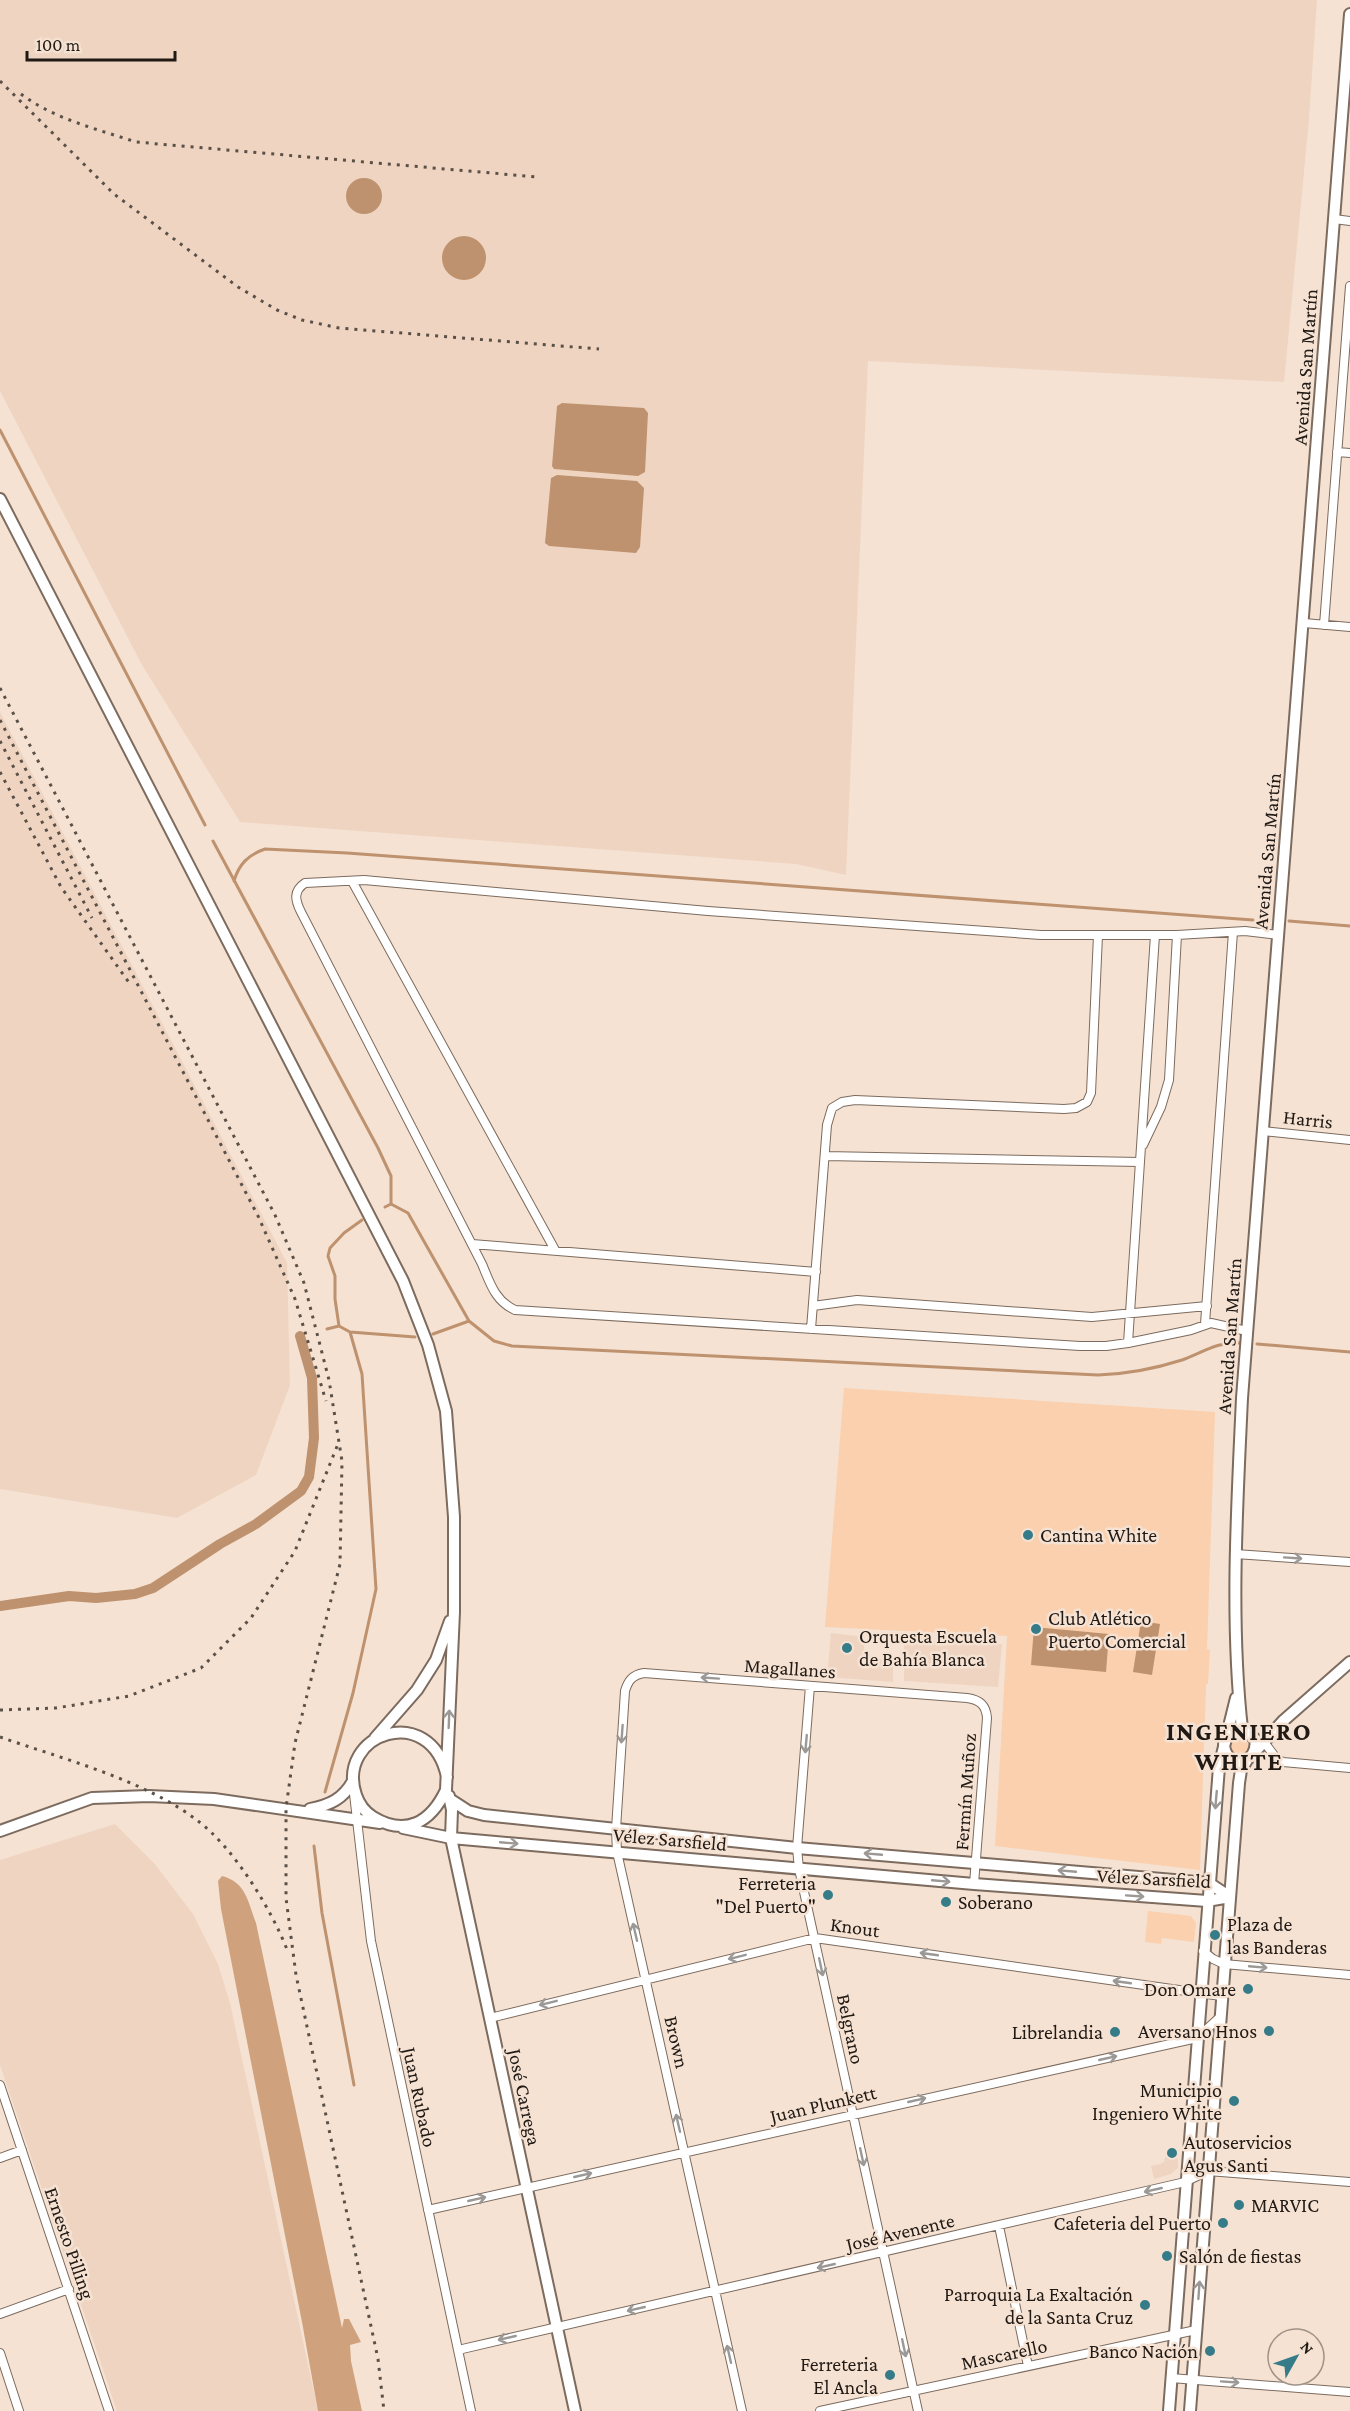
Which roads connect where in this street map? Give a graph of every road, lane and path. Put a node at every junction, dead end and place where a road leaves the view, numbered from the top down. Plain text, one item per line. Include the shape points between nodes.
1 (1350, 14) edge
2 (1334, 219) junction
3 (1350, 221) edge
4 (1350, 286) edge
5 (1348, 333) edge
6 (1337, 452) junction
7 (1350, 453) edge
8 (0, 499) edge
9 (1304, 623) junction
10 (1324, 625) junction
11 (1350, 627) edge
12 (351, 880) junction
13 (1233, 932) junction
14 (1279, 934) junction
15 (1098, 935) junction
16 (1155, 935) junction
17 (1177, 935) junction
18 (1263, 1131) junction
19 (1350, 1140) edge
20 (1141, 1149) junction
21 (825, 1156) junction
22 (1140, 1162) junction
23 (472, 1244) junction
24 (555, 1250) junction
25 (816, 1272) junction
26 (813, 1306) junction
27 (1207, 1306) junction
28 (1130, 1313) junction
29 (1205, 1324) junction
30 (811, 1329) junction
31 (1247, 1331) junction
32 (1128, 1342) junction
33 (1235, 1554) junction
34 (1350, 1562) edge
35 (454, 1612) junction
36 (1350, 1662) edge
37 (632, 1678) joint
38 (810, 1686) junction
39 (1238, 1692) junction
40 (981, 1703) joint
41 (1282, 1721) junction
42 (1244, 1730) junction
43 (1225, 1740) junction
44 (373, 1741) junction
45 (1264, 1742) junction
46 (1250, 1757) junction
47 (1350, 1768) edge
48 (447, 1777) junction
49 (353, 1784) junction
50 (449, 1795) junction
51 (304, 1811) junction
52 (355, 1820) junction
53 (383, 1823) junction
54 (398, 1826) junction
55 (616, 1829) junction
56 (0, 1831) edge
57 (451, 1838) junction
58 (797, 1848) junction
59 (617, 1852) junction
60 (976, 1863) junction
61 (799, 1869) junction
62 (1209, 1883) junction
63 (974, 1884) junction
64 (1230, 1897) junction
65 (1207, 1901) junction
66 (814, 1938) junction
67 (1203, 1951) junction
68 (1224, 1965) junction
69 (1350, 1975) edge
70 (646, 1979) junction
71 (1200, 1993) junction
72 (1221, 1996) junction
73 (490, 2018) junction
74 (1220, 2018) junction
75 (1197, 2038) junction
76 (0, 2085) edge
77 (853, 2115) junction
78 (22, 2150) junction
79 (684, 2152) junction
80 (0, 2158) edge
81 (1208, 2171) junction
82 (1185, 2182) junction
83 (1350, 2182) edge
84 (526, 2187) junction
85 (428, 2210) junction
86 (999, 2226) junction
87 (883, 2253) junction
88 (69, 2289) junction
89 (715, 2291) junction
90 (0, 2314) edge
91 (557, 2327) junction
92 (1196, 2330) junction
93 (1174, 2334) junction
94 (458, 2350) junction
95 (0, 2353) edge
96 (1028, 2366) junction
97 (1171, 2378) junction
98 (1192, 2379) junction
99 (913, 2391) junction
100 (1350, 2392) edge
101 (19, 2411) edge
102 (109, 2411) edge
103 (471, 2411) edge
104 (575, 2411) edge
105 (742, 2411) edge
106 (820, 2411) edge
107 (918, 2411) edge
108 (1169, 2411) edge
109 (1190, 2411) edge

1 - 2 main road, Avenida San Martín
2 - 3 street
2 - 9 main road, Avenida San Martín
4 - 5 street, Avenida San Martín
5 - 6 street, Avenida San Martín
6 - 7 street
6 - 10 street, Avenida San Martín
8 - 35 main road via 403,1281 428,1345 446,1411 454,1517
9 - 10 street
9 - 14 main road, Avenida San Martín
10 - 11 street
12 - 15 street via 984,932
12 - 23 street via 305,883 298,888 297,904
12 - 24 street
13 - 14 street
13 - 17 street
13 - 27 street
14 - 18 main road, Avenida San Martín
15 - 16 street
15 - 21 street via 1087,1102 1064,1109 842,1102 829,1114
16 - 17 street
16 - 20 street
17 - 20 street via 1169,1080
18 - 19 street, Harris
18 - 31 main road, Avenida San Martín
20 - 22 street
21 - 22 street
21 - 25 street
22 - 28 street
23 - 24 street
23 - 30 street via 498,1299 515,1310
24 - 25 street
25 - 26 street
26 - 28 street via 857,1300 1092,1317
26 - 30 street
27 - 28 street
27 - 29 street
28 - 32 street
29 - 31 street
29 - 32 street
30 - 32 street via 1080,1346
31 - 33 main road, Avenida San Martín
33 -> 34 street
33 - 39 main road, Avenida San Martín
35 - 44 main road via 436,1660 422,1683
48 -> 35 main road
36 - 41 main road
38 -> 37 street, Magallanes via 644,1673
37 -> 55 street, Brown via 625,1691
38 - 40 street, Magallanes via 967,1698
38 -> 58 street, Belgrano
39 - 42 main road, Avenida San Martín
39 - 43 main road, Avenida San Martín
40 - 60 street, Fermín Muñoz via 987,1718
41 - 42 main road via 1267,1728
41 - 45 main road
42 - 43 main road via 1232,1731
42 - 46 main road, Avenida San Martín via 1255,1739
43 - 46 main road via 1229,1758 1238,1762
43 -> 62 main road, Avenida San Martín
44 - 48 main road via 399,1732 420,1738 437,1751
44 - 49 main road via 356,1762
45 - 46 main road
45 - 47 street via 1283,1762
46 - 64 main road via 1240,1776
48 - 50 main road
49 - 51 main road via 340,1799
49 - 52 street, Juan Rubado
49 - 53 main road via 359,1802 369,1815
50 - 54 main road via 427,1818 413,1825
50 - 55 main road, Vélez Sarsfield via 468,1811 484,1815
50 - 57 main road, José Carrega
51 - 52 main road
51 - 56 main road via 176,1795 92,1798
52 - 53 main road
52 - 85 street, Juan Rubado via 371,1941
53 - 54 main road
54 - 57 main road, Vélez Sarsfield
55 - 58 main road, Vélez Sarsfield
55 - 59 street, Brown
57 -> 59 main road, Vélez Sarsfield
57 - 73 main road, José Carrega
60 -> 58 main road, Vélez Sarsfield
58 - 61 street, Belgrano
59 - 61 main road, Vélez Sarsfield
70 -> 59 street, Brown
62 -> 60 main road, Vélez Sarsfield
60 - 63 street, Fermín Muñoz
61 -> 63 main road, Vélez Sarsfield
61 - 66 street, Belgrano
62 - 64 main road, Vélez Sarsfield
62 - 65 main road, Avenida San Martín
63 -> 65 main road, Vélez Sarsfield
64 - 65 main road, Vélez Sarsfield
64 - 68 main road
65 - 67 main road, Avenida San Martín
66 -> 70 street, Knout
71 -> 66 street, Knout
66 -> 77 street, Belgrano
67 - 68 street
67 - 71 main road, Avenida San Martín
68 -> 69 street
68 - 72 main road
70 -> 73 street, Knout
79 -> 70 street, Brown
71 - 72 street, Knout
71 - 75 main road, Avenida San Martín
72 - 74 main road
73 - 84 main road, José Carrega
74 - 75 street, Juan Plunkett
74 - 81 main road
77 -> 75 street, Juan Plunkett
75 - 82 main road, Avenida San Martín
76 - 78 street, Ernesto Pilling
77 - 79 street, Juan Plunkett
77 -> 87 street, Belgrano
78 - 80 street
78 - 88 street, Ernesto Pilling
84 -> 79 street, Juan Plunkett
79 - 89 street, Brown
81 - 82 street, José Avenente
81 - 83 street, José Avenente
92 -> 81 main road
82 -> 86 street, José Avenente
82 - 93 main road, Avenida San Martín
85 -> 84 street, Juan Plunkett
84 - 91 main road, José Carrega
85 - 94 street, Juan Rubado
86 - 87 street, José Avenente
86 - 96 street
87 -> 89 street, José Avenente
87 -> 99 street, Belgrano
88 - 90 street
88 - 102 street, Ernesto Pilling
89 -> 91 street, José Avenente
105 -> 89 street, Brown
91 -> 94 street, José Avenente
91 - 104 main road, José Carrega
92 - 93 street, Mascarello
92 - 98 main road
93 - 96 street, Mascarello
93 - 97 main road, Avenida San Martín
94 - 103 street, Juan Rubado
95 - 101 street
96 - 99 street, Mascarello
97 - 98 street
97 - 108 main road, Avenida San Martín
98 -> 100 street
98 - 109 main road
99 - 106 street, Mascarello
99 - 107 street, Belgrano

